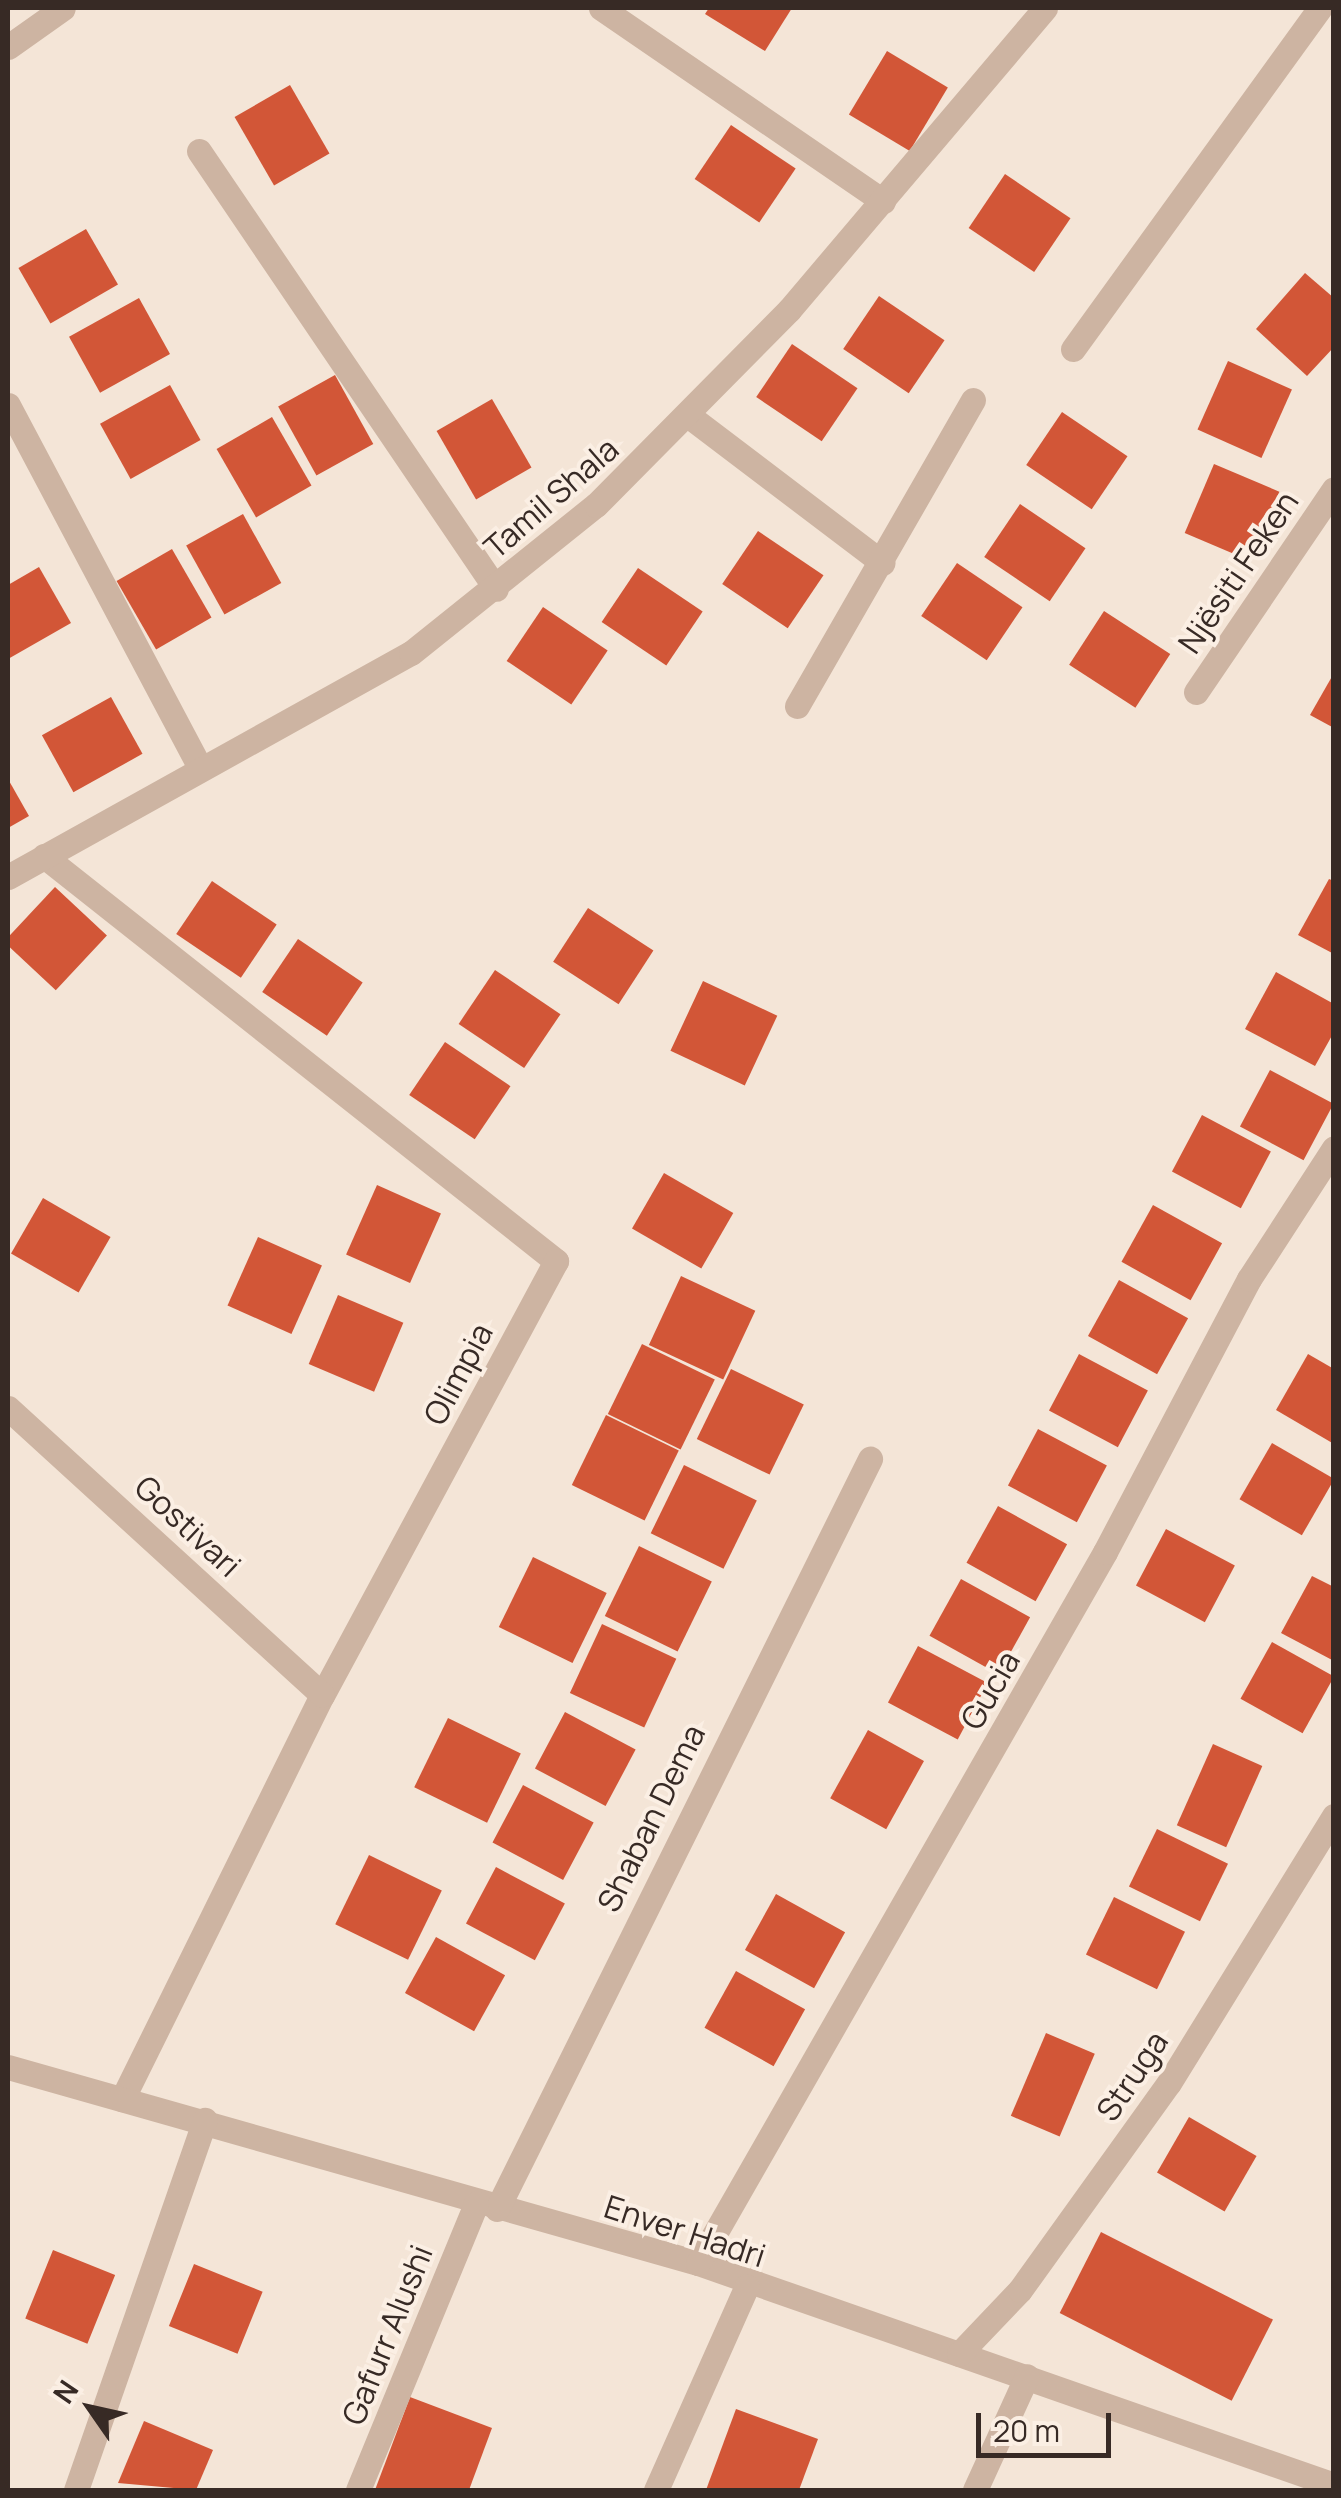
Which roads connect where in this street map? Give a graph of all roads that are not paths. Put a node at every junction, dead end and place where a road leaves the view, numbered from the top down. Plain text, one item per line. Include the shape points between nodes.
1 (62, 8) edge
2 (601, 8) edge
3 (1045, 8) edge
4 (1320, 8) edge
5 (8, 47) edge
6 (198, 151) dead end
7 (882, 201) junction
8 (1073, 348) dead end
9 (973, 400) dead end
10 (8, 406) edge
11 (689, 416) junction
12 (1334, 488) edge
13 (884, 562) junction
14 (496, 589) junction
15 (1196, 692) dead end
16 (797, 706) dead end
17 (200, 767) junction
18 (44, 856) junction
19 (8, 876) edge
20 (1334, 1148) edge
21 (8, 1408) edge
22 (870, 1459) dead end
23 (322, 1695) junction
24 (1334, 1816) edge
25 (8, 2067) edge
26 (122, 2099) junction
27 (205, 2120) junction
28 (486, 2206) junction
29 (698, 2263) junction
30 (747, 2286) junction
31 (958, 2354) junction
32 (1027, 2376) junction
33 (1334, 2485) edge
34 (76, 2490) edge
35 (358, 2490) edge
36 (656, 2490) edge
37 (975, 2490) edge

1 - 5 street
2 - 7 street
3 - 7 street, Tamil Shala
4 - 8 street
6 - 14 street
7 - 11 street, Tamil Shala
9 - 13 street
10 - 17 street
11 - 13 street
11 - 14 street, Tamil Shala
12 - 15 street, Njësiti Feken
13 - 16 street
14 - 17 street, Tamil Shala via 411,653
17 - 18 street, Tamil Shala
18 - 19 street, Tamil Shala
18 - 23 street, Olimpia via 556,1262
20 - 29 street, Gucia via 1248,1279 1105,1552
21 - 23 street, Gostivari
22 - 28 street, Shaban Dema
23 - 26 street, Olimpia
24 - 31 street, Struga via 1169,2083 1020,2290
25 - 26 street, Enver Hadri
26 - 27 street, Enver Hadri
27 - 28 street, Enver Hadri
27 - 34 street
28 - 29 street, Enver Hadri
28 - 35 street, Gafurr Alushi
29 - 30 street, Enver Hadri
30 - 31 street, Enver Hadri
30 - 36 street
31 - 32 street, Enver Hadri
32 - 33 street, Enver Hadri
32 - 37 street

